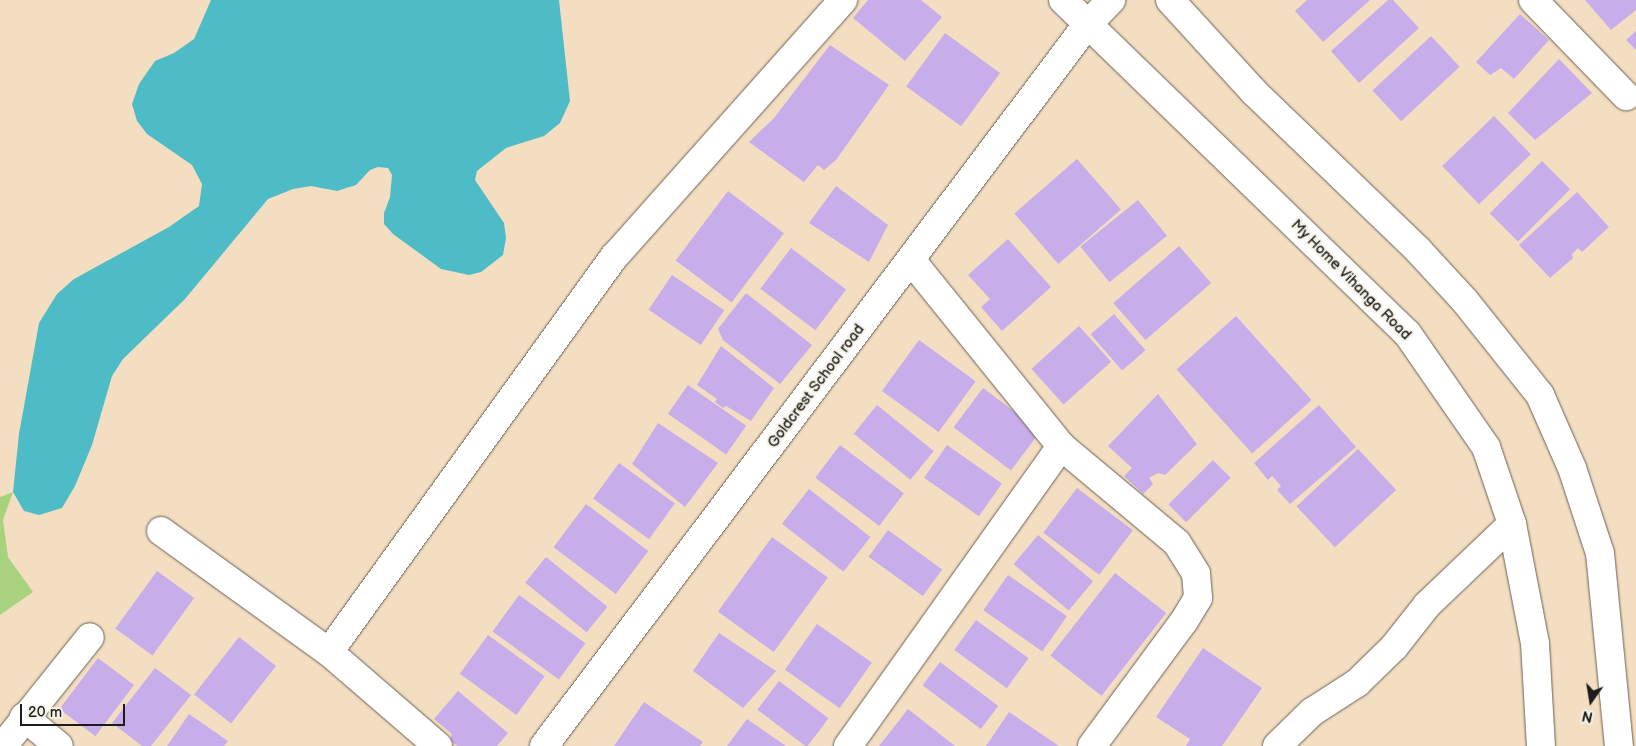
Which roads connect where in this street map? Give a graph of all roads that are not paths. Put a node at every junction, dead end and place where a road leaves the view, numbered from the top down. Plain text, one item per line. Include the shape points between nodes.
1 (843, 0) edge
2 (1063, 0) edge
3 (1111, 0) edge
4 (1170, 0) edge
5 (1534, 0) edge
6 (1087, 24) junction
7 (1626, 96) dead end
8 (911, 260) junction
9 (1061, 446) junction
10 (1512, 524) junction
11 (161, 531) dead end
12 (90, 636) dead end
13 (329, 652) junction
14 (24, 717) junction
15 (3, 746) edge
16 (58, 746) edge
17 (438, 746) edge
18 (544, 746) edge
19 (848, 746) edge
20 (1092, 746) edge
21 (1277, 746) edge
22 (1542, 746) edge
23 (1619, 746) edge

1 - 13 street via 615,256
2 - 6 street, My Home Vihanga Road
3 - 6 street, Goldcrest School road
4 - 23 street via 1254,92 1418,250 1540,395 1572,468 1600,553
5 - 7 street
6 - 8 street, Goldcrest School road
6 - 10 street, My Home Vihanga Road via 1407,332 1486,447
8 - 9 street
8 - 18 street, Goldcrest School road
9 - 19 street
9 - 20 street via 1177,543 1196,574 1198,598 1189,613
10 - 21 street via 1428,605 1394,648 1357,683 1312,712
10 - 22 street, My Home Vihanga Road via 1535,643
11 - 13 street
12 - 14 street
13 - 17 street
14 - 15 street
14 - 16 street

